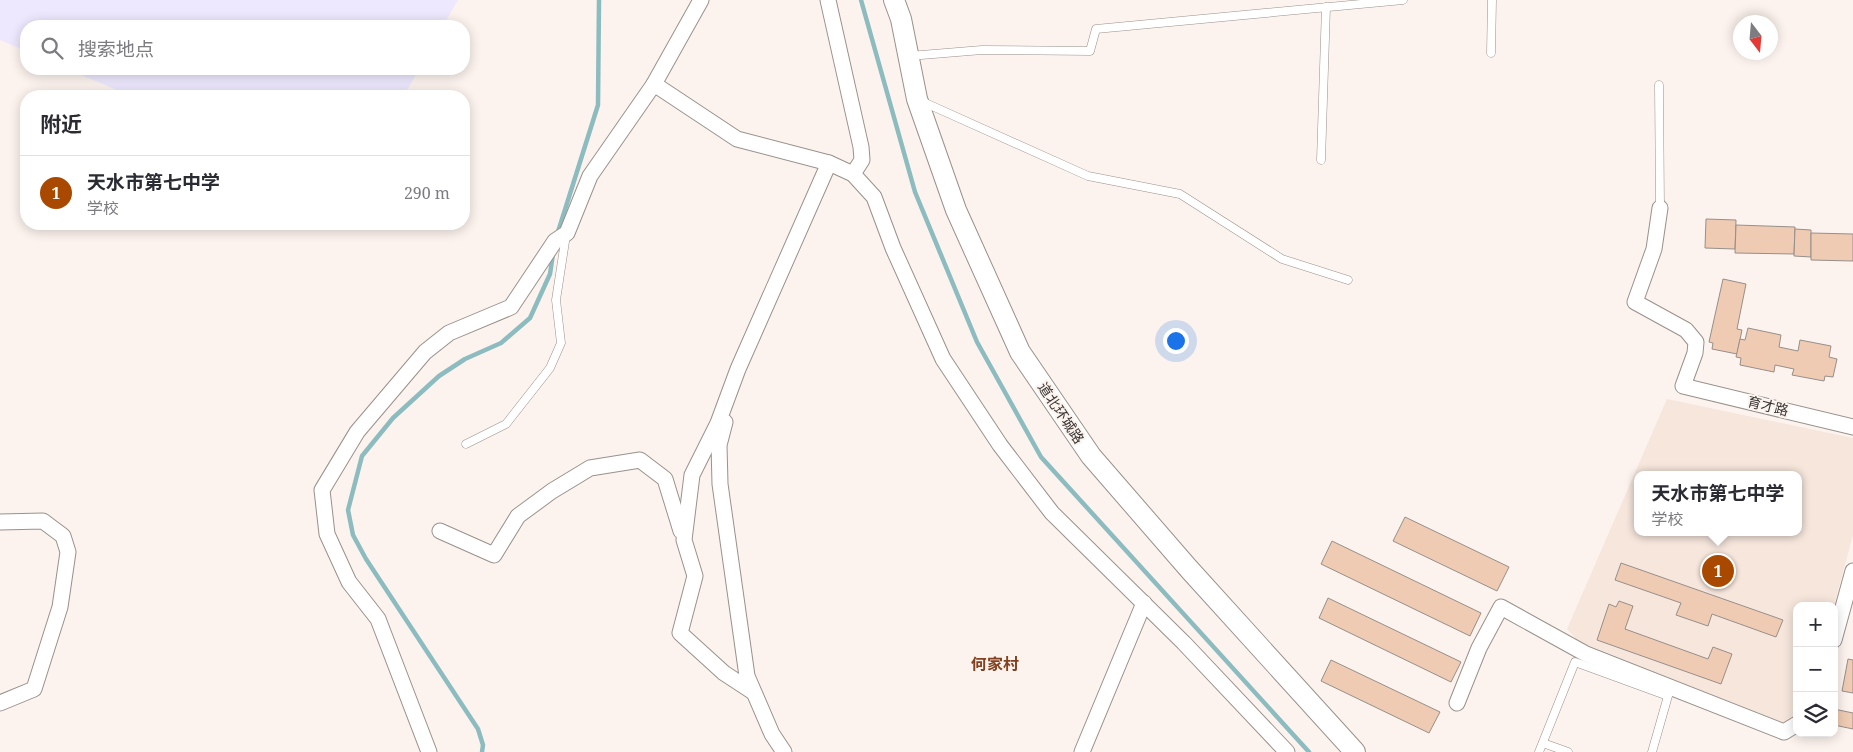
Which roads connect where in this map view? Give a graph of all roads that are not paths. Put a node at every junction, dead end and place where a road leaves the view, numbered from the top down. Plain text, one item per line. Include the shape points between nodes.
1 (701, 0) edge
2 (828, 0) edge
3 (894, 0) edge
4 (1403, 0) edge
5 (1492, 0) edge
6 (1326, 7) junction
7 (1491, 53) dead end
8 (908, 56) junction
9 (654, 84) junction
10 (1660, 85) dead end
11 (916, 99) junction
12 (1321, 160) dead end
13 (829, 163) junction
14 (853, 174) junction
15 (1660, 208) joint
16 (567, 233) junction
17 (1348, 280) dead end
18 (738, 369) junction
19 (1853, 427) edge
20 (466, 444) dead end
21 (0, 522) edge
22 (440, 531) dead end
23 (684, 540) junction
24 (1853, 571) edge
25 (1144, 603) junction
26 (1838, 625) edge
27 (754, 692) junction
28 (0, 703) edge
29 (1457, 703) dead end
30 (1793, 726) edge
31 (1543, 743) junction
32 (429, 752) edge
33 (784, 752) edge
34 (1082, 752) edge
35 (1287, 752) edge
36 (1355, 752) edge
37 (1539, 752) edge
38 (1568, 752) edge
39 (1652, 752) edge

1 - 9 street
2 - 14 street via 862,146 862,160
3 - 8 street, 道北环城路
4 - 6 lane
5 - 7 lane
6 - 8 lane via 1096,29 1090,51 982,50
6 - 12 lane
8 - 11 street, 道北环城路
9 - 13 street via 738,139
9 - 16 street via 590,176
10 - 15 lane
11 - 17 lane via 1088,176 1180,194 1282,259
11 - 36 street, 道北环城路 via 956,210 1020,352 1090,456
13 - 14 street
13 - 18 street
14 - 25 street via 874,198 943,359 1000,445 1052,513
15 - 19 street, 育才路 via 1654,249 1635,302 1686,330 1696,342 1684,386
16 - 20 lane via 556,300 561,344 550,368 506,424
16 - 32 street via 555,240 510,307 449,333 424,352 357,432 322,490 327,534 349,582 378,619
18 - 23 street via 718,423 692,474
18 - 27 street via 719,445 720,484 747,676
21 - 28 street via 43,521 63,536 68,552 60,607 34,689
22 - 23 street via 494,555 518,516 552,491 590,468 640,460 665,479
23 - 27 street via 695,576 680,633 724,673
24 - 26 street
25 - 34 street
25 - 35 street
27 - 33 street via 772,734
29 - 30 street via 1500,607 1586,654 1784,732
31 - 37 lane
31 - 38 lane
31 - 39 lane via 1575,662 1668,696

